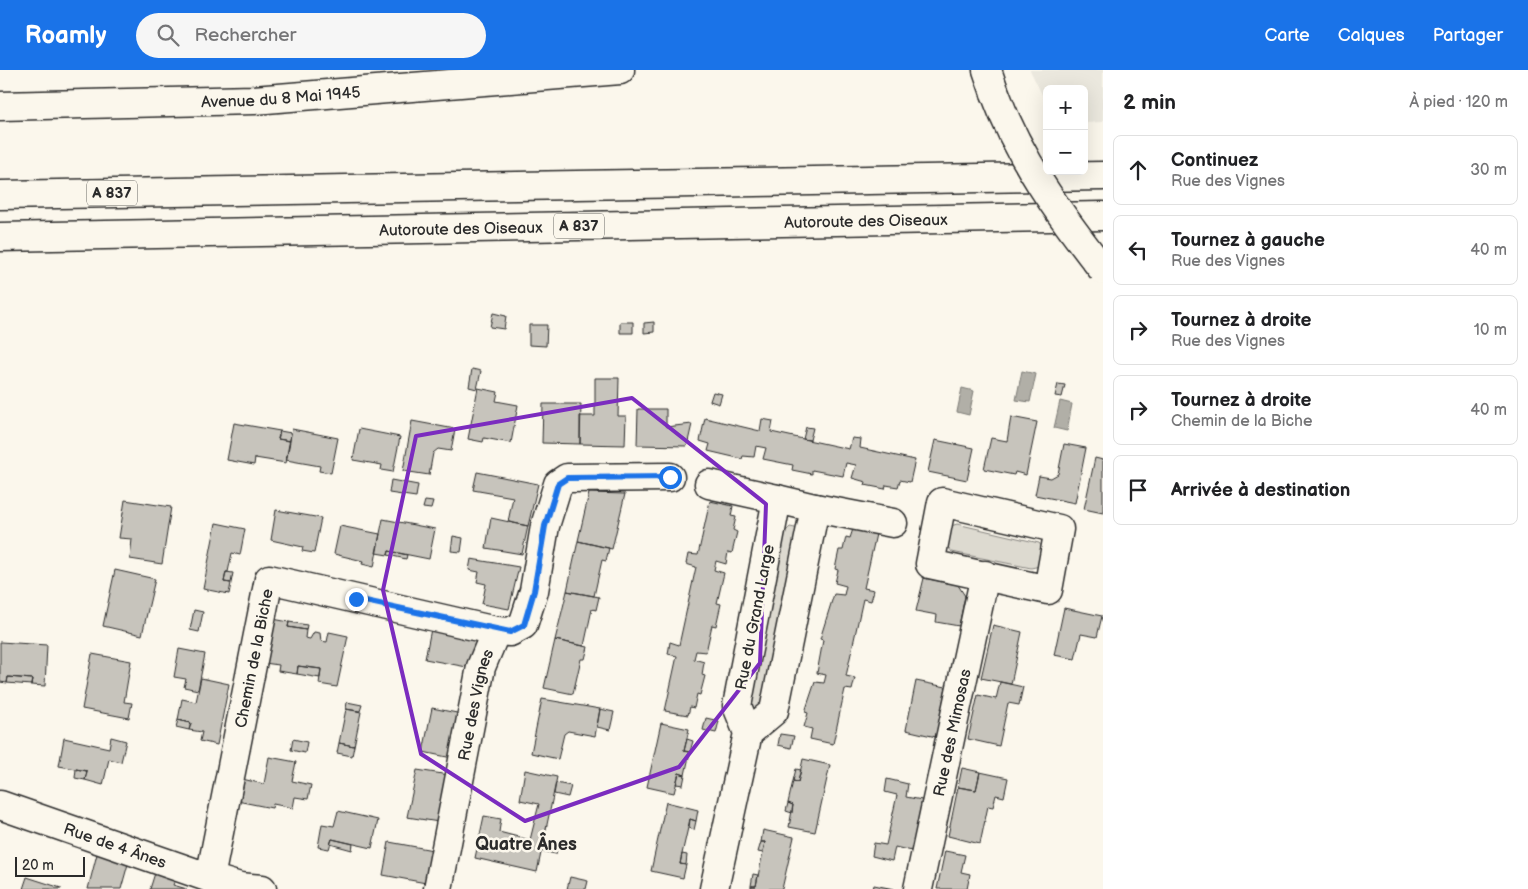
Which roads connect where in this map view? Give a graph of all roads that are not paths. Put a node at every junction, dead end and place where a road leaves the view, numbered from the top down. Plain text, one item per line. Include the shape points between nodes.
1 (620, 70) edge
2 (991, 82) edge
3 (0, 106) edge
4 (1103, 176) edge
5 (0, 179) edge
6 (225, 191) junction
7 (0, 195) edge
8 (1103, 216) edge
9 (55, 236) junction
10 (0, 237) edge
11 (0, 241) edge
12 (1103, 270) edge
13 (670, 477) dead end
14 (709, 484) dead end
15 (777, 498) junction
16 (815, 508) junction
17 (893, 522) dead end
18 (985, 575) junction
19 (496, 631) junction
20 (748, 734) junction
21 (0, 805) edge
22 (210, 878) junction
23 (262, 889) edge
24 (438, 889) edge
25 (714, 889) edge
26 (918, 889) edge

1 - 3 main road, Avenue du 8 Mai 1945 via 254,100
2 - 12 main road, bridge via 1005,120 1027,161
4 - 6 main road, A 837
5 - 6 main road
6 - 7 main road, A 837
8 - 9 main road, Autoroute des Oiseaux / A 837
9 - 10 main road, Autoroute des Oiseaux / A 837
9 - 11 main road
13 - 19 main road, Rue des Vignes via 567,478 558,484 545,526 534,591 524,625 510,632
14 - 15 main road
15 - 16 main road
15 - 20 main road, Rue du Grand Large via 737,706
16 - 17 main road
16 - 20 main road via 774,711
18 - 18 main road via 1048,590 1060,528 942,502 930,564
18 - 26 main road, Rue des Mimosas
19 - 22 main road, Chemin de la Biche via 269,579
19 - 24 main road, Rue des Vignes via 481,667
20 - 25 main road
21 - 22 main road, Rue de 4 Ânes
22 - 23 main road, Rue de 4 Ânes via 240,887

